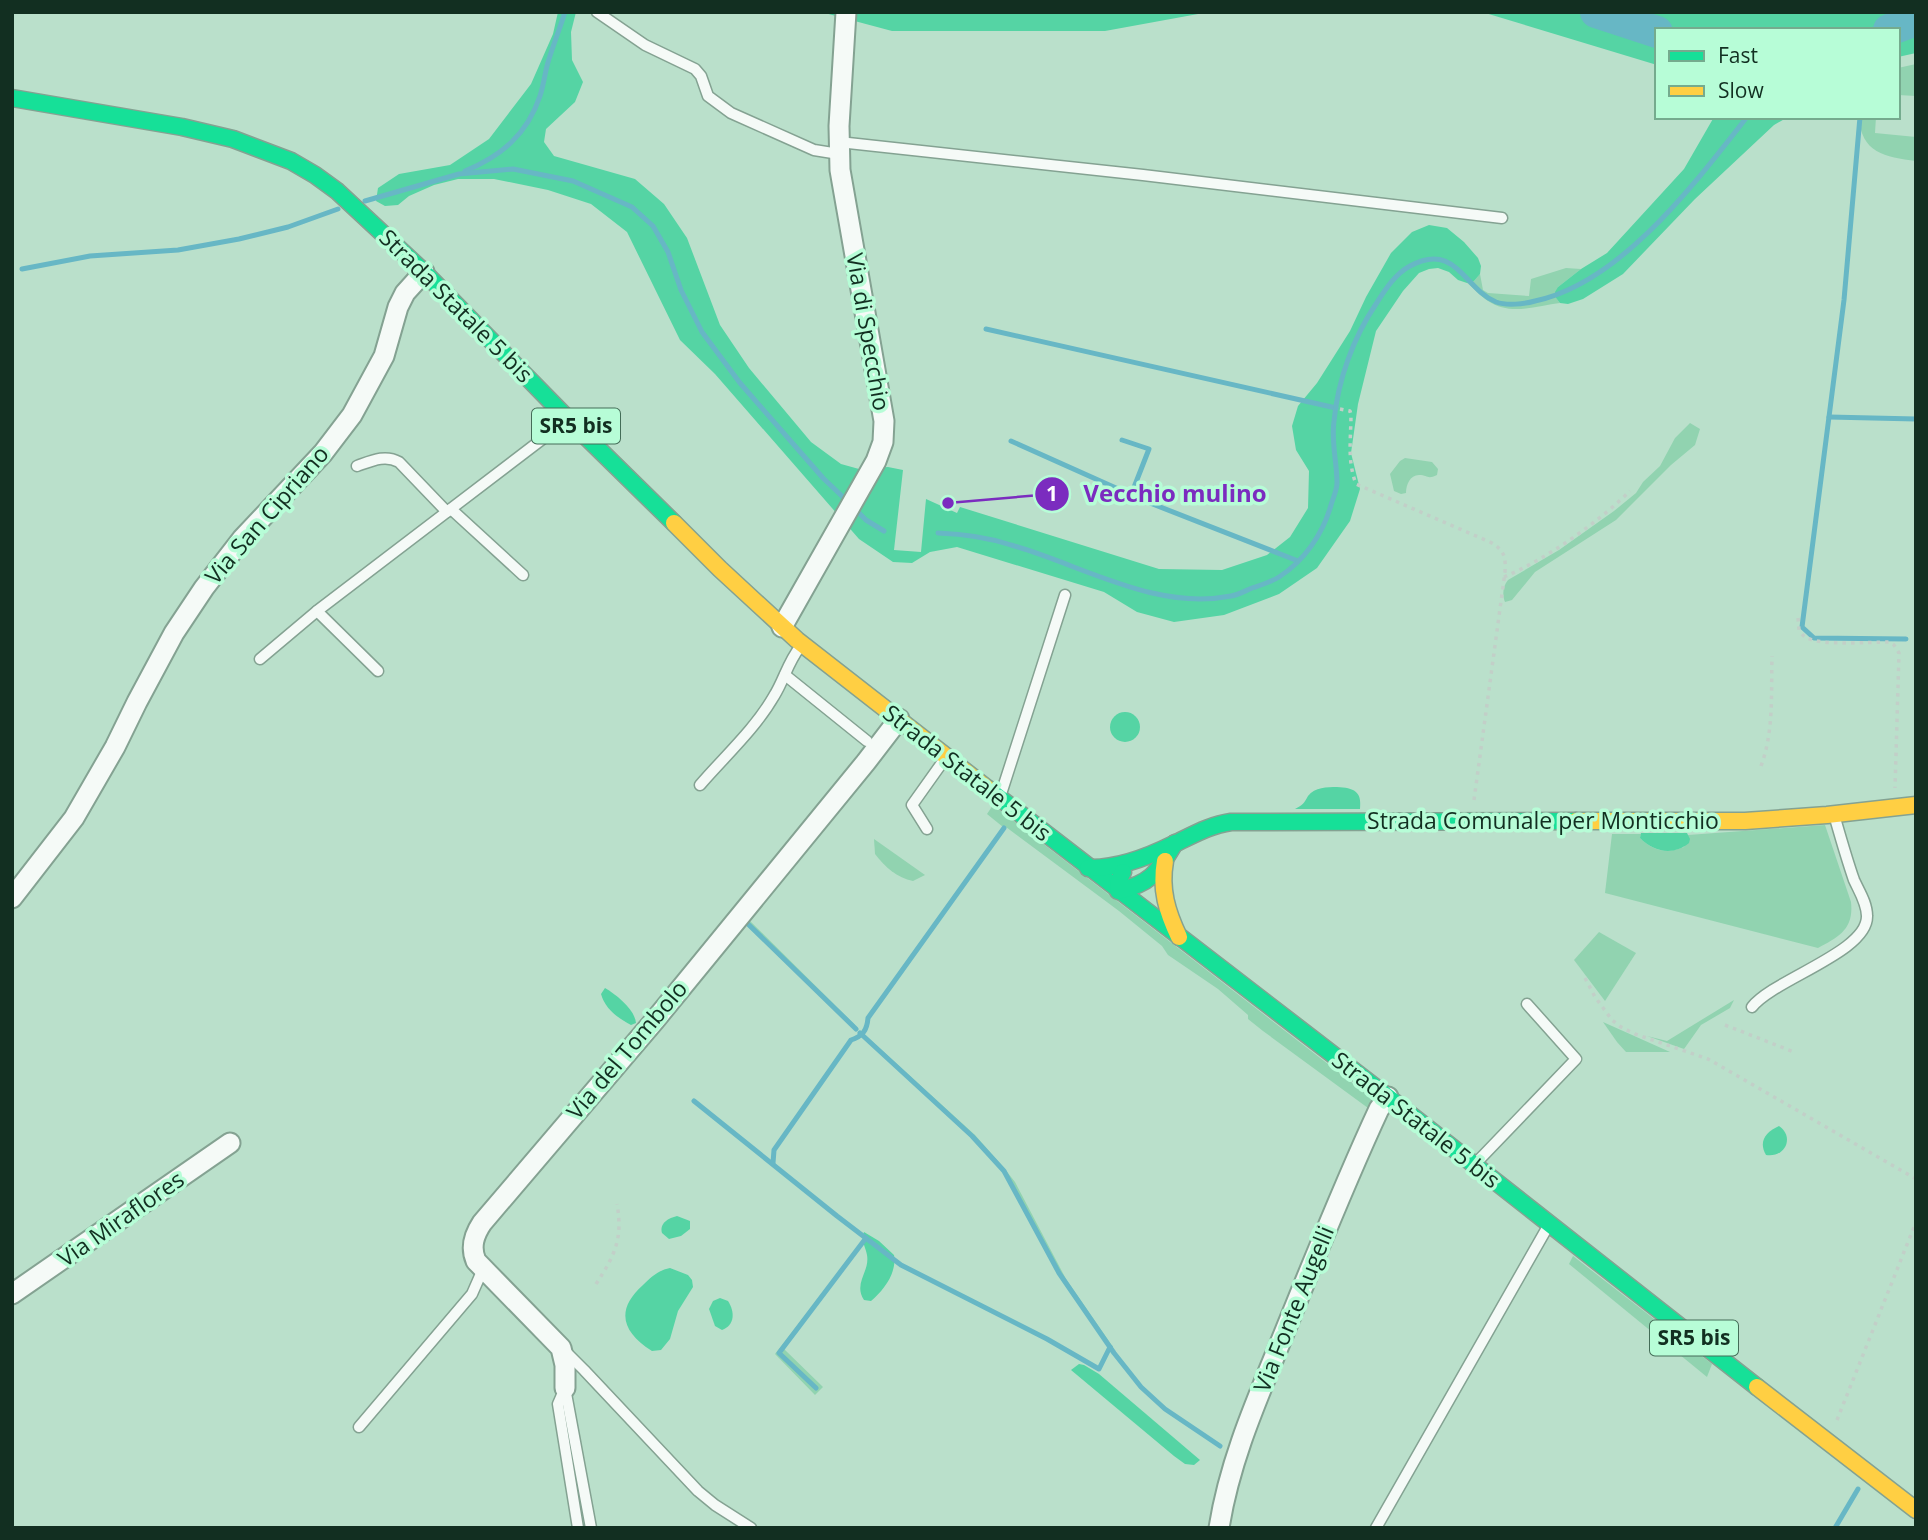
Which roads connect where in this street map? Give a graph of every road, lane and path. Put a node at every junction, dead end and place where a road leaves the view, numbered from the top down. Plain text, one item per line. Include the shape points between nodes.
1 (597, 12) edge
2 (846, 12) edge
3 (12, 98) edge
4 (839, 148) junction
5 (1502, 218) dead end
6 (424, 272) junction
7 (1340, 409) dead end
8 (568, 419) junction
9 (357, 466) dead end
10 (1630, 491) dead end
11 (449, 510) junction
12 (523, 575) dead end
13 (1504, 577) junction
14 (1065, 595) dead end
15 (317, 611) junction
16 (1798, 618) dead end
17 (782, 627) junction
18 (803, 644) junction
19 (1773, 656) dead end
20 (260, 659) dead end
21 (378, 671) dead end
22 (785, 675) junction
23 (899, 719) junction
24 (867, 741) dead end
25 (946, 756) junction
26 (1761, 766) dead end
27 (699, 785) dead end
28 (1000, 798) junction
29 (1916, 805) edge
30 (1897, 807) junction
31 (1834, 814) junction
32 (1471, 822) junction
33 (927, 829) dead end
34 (1175, 843) junction
35 (1145, 855) junction
36 (1165, 861) junction
37 (1088, 868) junction
38 (1118, 891) junction
39 (12, 898) edge
40 (1180, 937) junction
41 (1585, 978) dead end
42 (1527, 1004) dead end
43 (1752, 1007) dead end
44 (1725, 1025) dead end
45 (1794, 1052) dead end
46 (1388, 1097) junction
47 (230, 1143) dead end
48 (1475, 1165) junction
49 (1916, 1179) edge
50 (617, 1204) dead end
51 (1916, 1222) edge
52 (1549, 1224) junction
53 (483, 1269) junction
54 (596, 1284) dead end
55 (12, 1294) edge
56 (561, 1348) junction
57 (565, 1388) junction
58 (359, 1427) dead end
59 (1828, 1441) junction
60 (1916, 1510) edge
61 (578, 1528) edge
62 (591, 1528) edge
63 (751, 1528) edge
64 (1219, 1528) edge
65 (1376, 1528) edge

1 - 4 lane via 645,45 695,69 708,96 731,113 814,150
2 - 4 street, Via di Specchio
3 - 6 main road, Strada Statale 5 bis / SR5 bis via 195,130 263,149 337,191
4 - 5 lane via 1143,175
4 - 17 street, Via di Specchio via 884,438 876,461
6 - 8 main road, Strada Statale 5 bis / SR5 bis
6 - 39 street, Via San Cipriano via 401,300 384,356 352,415 204,588 174,633 74,818
7 - 13 path via 1350,411 1349,454 1356,484 1499,547
8 - 11 lane
8 - 17 main road, Strada Statale 5 bis / SR5 bis
9 - 11 lane via 392,458
10 - 13 path via 1611,510 1537,561
11 - 12 lane
11 - 15 lane
13 - 32 path
14 - 28 lane
15 - 20 lane
15 - 21 lane
16 - 30 path via 1798,630 1811,639 1895,645 1899,653
17 - 18 main road, Strada Statale 5 bis / SR5 bis
18 - 22 lane
18 - 23 main road, Strada Statale 5 bis / SR5 bis
19 - 26 path via 1771,724
22 - 24 lane
22 - 27 lane via 762,714
23 - 25 main road, Strada Statale 5 bis / SR5 bis
23 - 53 street, Via del Tombolo via 655,1020 482,1223 473,1253
25 - 28 main road, Strada Statale 5 bis / SR5 bis
25 - 33 lane via 912,805
28 - 37 main road, Strada Statale 5 bis / SR5 bis
29 - 30 main road, Strada Comunale per Monticchio
30 - 31 main road, Strada Comunale per Monticchio
31 - 32 main road, Strada Comunale per Monticchio via 1704,822
31 - 43 lane via 1866,907 1864,927 1850,944 1767,992
32 - 34 main road, Strada Comunale per Monticchio via 1231,822 1205,827
34 - 35 main road, Strada Comunale per Monticchio
34 - 36 main road
35 - 37 main road, Strada Comunale per Monticchio via 1108,868
35 - 38 main road, Strada Comunale per Monticchio via 1122,873
36 - 38 main road via 1148,879
36 - 40 main road via 1163,895
37 - 38 main road, Strada Statale 5 bis / SR5 bis
38 - 40 main road, Strada Statale 5 bis / SR5 bis
40 - 46 main road, Strada Statale 5 bis / SR5 bis
41 - 49 path via 1595,998 1621,1027 1708,1059
42 - 48 lane via 1576,1059
44 - 45 path
46 - 48 main road, Strada Statale 5 bis / SR5 bis
46 - 64 street, Via Fonte Augelli via 1325,1232 1242,1437
47 - 55 street, Via Miraflores
48 - 52 main road, Strada Statale 5 bis / SR5 bis
50 - 54 path via 618,1237 610,1263
51 - 59 path
52 - 59 main road, Strada Statale 5 bis / SR5 bis
52 - 65 lane
53 - 56 street
53 - 58 lane via 472,1294
56 - 57 street
56 - 63 lane via 698,1491
57 - 61 lane via 558,1404
57 - 62 lane
59 - 60 main road, Strada Statale 5 bis / SR5 bis

